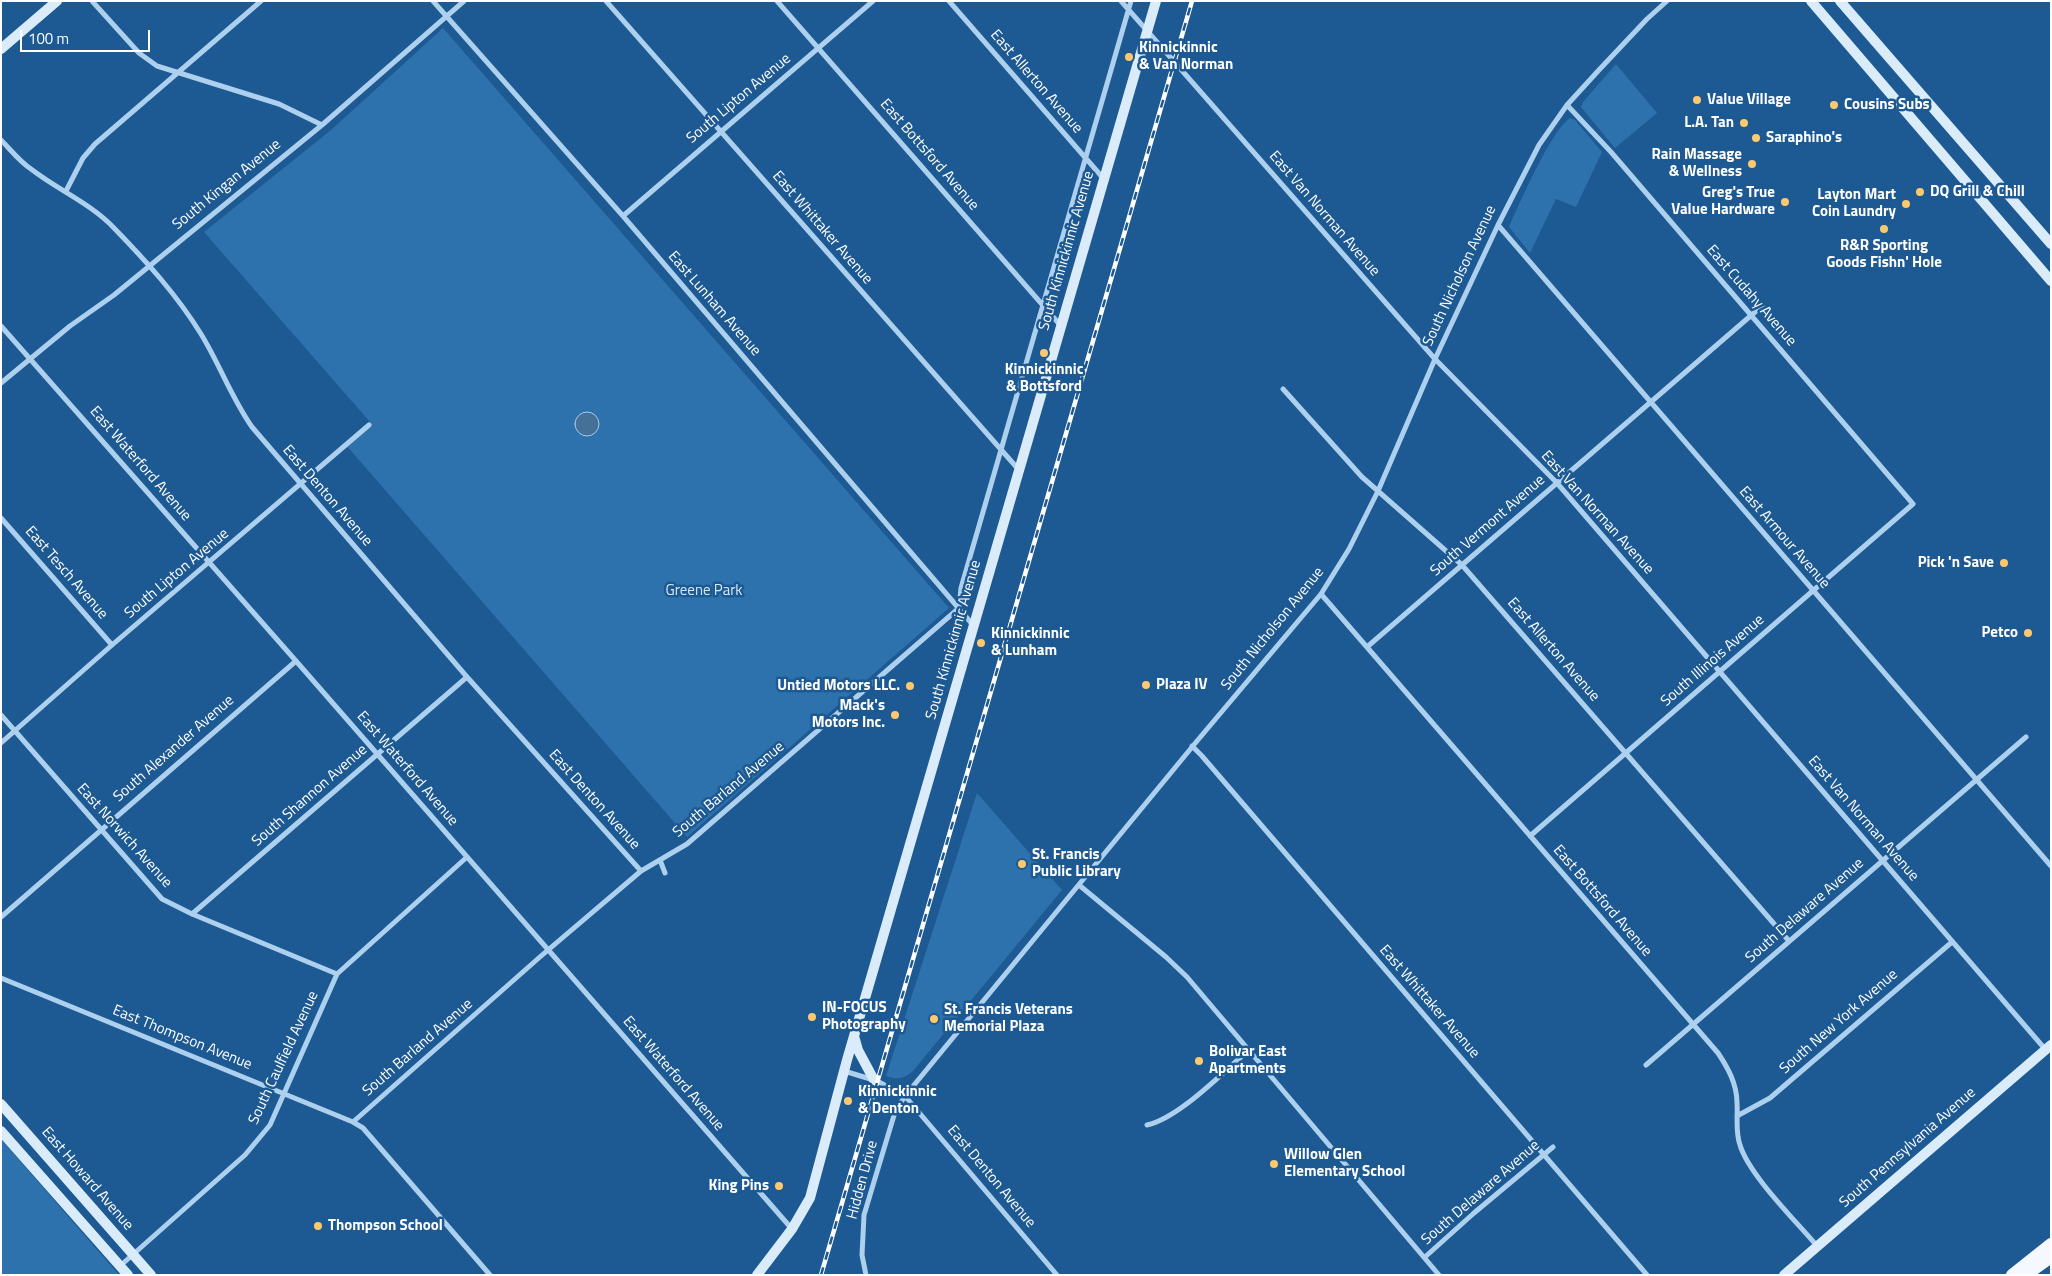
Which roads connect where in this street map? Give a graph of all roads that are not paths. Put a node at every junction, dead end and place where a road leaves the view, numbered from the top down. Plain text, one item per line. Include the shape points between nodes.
1 (57, 1) edge
2 (92, 1) edge
3 (261, 1) edge
4 (433, 1) edge
5 (464, 1) edge
6 (606, 1) edge
7 (776, 1) edge
8 (873, 1) edge
9 (949, 1) edge
10 (1121, 1) edge
11 (1130, 1) edge
12 (1156, 1) edge
13 (1667, 1) edge
14 (1811, 1) edge
15 (1840, 1) edge
16 (1128, 9) junction
17 (446, 16) junction
18 (1148, 32) junction
19 (819, 48) junction
20 (1, 49) edge
21 (178, 73) junction
22 (1568, 105) junction
23 (322, 124) junction
24 (720, 131) junction
25 (1, 140) edge
26 (1086, 158) junction
27 (1104, 178) junction
28 (66, 191) junction
29 (623, 216) junction
30 (1498, 225) junction
31 (2051, 244) edge
32 (149, 265) junction
33 (2051, 281) edge
34 (1044, 305) junction
35 (1762, 306) dead end
36 (1751, 316) junction
37 (1, 326) edge
38 (1061, 327) junction
39 (30, 358) junction
40 (1435, 359) junction
41 (1, 383) edge
42 (1284, 389) dead end
43 (1651, 402) junction
44 (369, 425) dead end
45 (1002, 450) junction
46 (1019, 470) junction
47 (1557, 483) junction
48 (301, 484) junction
49 (1378, 490) junction
50 (1913, 504) joint
51 (1, 518) edge
52 (210, 562) junction
53 (1462, 565) junction
54 (1813, 591) junction
55 (1321, 594) junction
56 (959, 608) junction
57 (973, 625) junction
58 (112, 645) junction
59 (1367, 647) junction
60 (296, 661) junction
61 (1719, 672) junction
62 (467, 677) junction
63 (1, 715) edge
64 (15, 731) junction
65 (2026, 737) dead end
66 (1, 743) edge
67 (1192, 746) junction
68 (1626, 753) junction
69 (378, 754) junction
70 (1976, 780) junction
71 (101, 829) junction
72 (1530, 836) junction
73 (467, 857) junction
74 (660, 860) junction
75 (1882, 861) junction
76 (2051, 866) edge
77 (641, 871) junction
78 (665, 873) dead end
79 (1079, 885) junction
80 (192, 914) junction
81 (1, 917) edge
82 (1789, 941) junction
83 (1952, 942) junction
84 (548, 950) junction
85 (337, 974) junction
86 (1, 978) edge
87 (1693, 1024) junction
88 (854, 1036) junction
89 (2048, 1047) edge
90 (1249, 1050) junction
91 (1646, 1065) dead end
92 (844, 1072) junction
93 (874, 1080) junction
94 (284, 1093) junction
95 (905, 1096) junction
96 (1, 1104) edge
97 (1737, 1116) junction
98 (353, 1122) junction
99 (1147, 1124) dead end
100 (1, 1131) edge
101 (1553, 1147) dead end
102 (1543, 1155) junction
103 (792, 1229) junction
104 (2051, 1244) edge
105 (1817, 1246) junction
106 (133, 1255) junction
107 (2051, 1257) edge
108 (1425, 1258) junction
109 (120, 1266) junction
110 (128, 1275) edge
111 (151, 1275) edge
112 (490, 1275) edge
113 (757, 1275) edge
114 (866, 1275) edge
115 (1057, 1275) edge
116 (1439, 1275) edge
117 (1647, 1275) edge
118 (1784, 1275) edge
119 (2012, 1275) edge
120 (2026, 1275) edge

1 - 20 street
2 - 21 street via 139,53 158,66
3 - 21 street
4 - 17 street, East Lunham Avenue
5 - 17 street, South Kingan Avenue
6 - 24 street, East Whittaker Avenue
7 - 19 street, East Bottsford Avenue
8 - 19 street, South Lipton Avenue
9 - 26 street, East Allerton Avenue
10 - 16 street, East Van Norman Avenue
11 - 16 street, South Kinnickinnic Avenue
12 - 18 street, South Kinnickinnic Avenue
13 - 22 street, South Nicholson Avenue
14 - 33 street
15 - 31 street
16 - 18 street, East Van Norman Avenue
16 - 26 street, South Kinnickinnic Avenue
17 - 23 street, South Kingan Avenue
17 - 29 street, East Lunham Avenue
18 - 27 street, South Kinnickinnic Avenue
18 - 40 street, East Van Norman Avenue
19 - 24 street, South Lipton Avenue
19 - 34 street, East Bottsford Avenue
21 - 23 street via 279,104
21 - 28 street via 95,144 83,158
22 - 30 street, South Nicholson Avenue via 1539,145
22 - 36 street, East Cudahy Avenue
23 - 32 street, South Kingan Avenue
24 - 29 street, South Lipton Avenue
24 - 45 street, East Whittaker Avenue
25 - 28 street, East Denton Avenue via 20,161
26 - 27 street, East Allerton Avenue
26 - 34 street, South Kinnickinnic Avenue
27 - 38 street, South Kinnickinnic Avenue
28 - 32 street, East Denton Avenue via 97,212
29 - 56 street, East Lunham Avenue
30 - 40 street, South Nicholson Avenue
30 - 43 street, East Armour Avenue
32 - 39 street, South Kingan Avenue
32 - 48 street, East Denton Avenue via 202,335 237,406
34 - 38 street, East Bottsford Avenue
34 - 45 street, South Kinnickinnic Avenue
35 - 36 street, South Vermont Avenue
36 - 43 street, South Vermont Avenue
36 - 50 street, East Cudahy Avenue
37 - 39 street, East Waterford Avenue
38 - 46 street, South Kinnickinnic Avenue
39 - 41 street, South Kingan Avenue
39 - 52 street, East Waterford Avenue
40 - 47 street, East Van Norman Avenue
40 - 49 street, South Nicholson Avenue
42 - 49 street, East Allerton Avenue via 1343,457
43 - 47 street, South Vermont Avenue
43 - 54 street, East Armour Avenue
44 - 48 street, South Lipton Avenue
45 - 46 street, East Whittaker Avenue
45 - 56 street, South Kinnickinnic Avenue via 961,588
46 - 57 street, South Kinnickinnic Avenue
47 - 53 street, South Vermont Avenue
47 - 61 street, East Van Norman Avenue
48 - 52 street, South Lipton Avenue
48 - 62 street, East Denton Avenue
49 - 53 street, East Allerton Avenue
49 - 55 street, South Nicholson Avenue via 1349,550
50 - 54 street, South Illinois Avenue
51 - 58 street, East Tesch Avenue
52 - 58 street, South Lipton Avenue
52 - 60 street, East Waterford Avenue
53 - 59 street, South Vermont Avenue
53 - 68 street, East Allerton Avenue
54 - 61 street, South Illinois Avenue
54 - 70 street, East Armour Avenue
55 - 59 street, East Bottsford Avenue
55 - 67 street, South Nicholson Avenue
56 - 57 street, East Lunham Avenue
56 - 74 street, South Barland Avenue via 687,844
57 - 88 street, South Kinnickinnic Avenue
58 - 64 street, South Lipton Avenue
59 - 72 street, East Bottsford Avenue
60 - 69 street, East Waterford Avenue
60 - 71 street, South Alexander Avenue
61 - 68 street, South Illinois Avenue
61 - 75 street, East Van Norman Avenue
62 - 69 street, South Shannon Avenue
62 - 77 street, East Denton Avenue
63 - 64 street, East Norwich Avenue
64 - 66 street, South Lipton Avenue
64 - 71 street, East Norwich Avenue
65 - 70 street, South Delaware Avenue
67 - 79 street, South Nicholson Avenue
67 - 102 street, East Whittaker Avenue
68 - 72 street, South Illinois Avenue
68 - 82 street, East Allerton Avenue
69 - 73 street, East Waterford Avenue
69 - 80 street, South Shannon Avenue
70 - 75 street, South Delaware Avenue
70 - 76 street, East Armour Avenue
71 - 80 street, East Norwich Avenue via 162,899
71 - 81 street, South Alexander Avenue
72 - 87 street, East Bottsford Avenue
73 - 84 street, East Waterford Avenue
73 - 85 street, South Caulfield Avenue
74 - 77 street, South Barland Avenue
74 - 78 street
75 - 82 street, South Delaware Avenue
75 - 83 street, East Van Norman Avenue
77 - 84 street, South Barland Avenue
79 - 90 street via 1187,977
79 - 95 street, South Nicholson Avenue
80 - 85 street, East Norwich Avenue
82 - 87 street, South Delaware Avenue
83 - 89 street, East Van Norman Avenue
83 - 97 street, South New York Avenue via 1770,1098
84 - 98 street, South Barland Avenue
84 - 103 street, East Waterford Avenue
85 - 94 street, South Caulfield Avenue
86 - 94 street, East Thompson Avenue
87 - 91 street, South Delaware Avenue
87 - 97 street, East Bottsford Avenue via 1729,1070 1737,1100
88 - 92 street, South Kinnickinnic Avenue
88 - 93 street
89 - 105 street, South Pennsylvania Avenue
90 - 99 street via 1175,1113 1159,1122
90 - 108 street
92 - 93 street
92 - 103 street, South Kinnickinnic Avenue via 810,1198
93 - 95 street
94 - 98 street, East Thompson Avenue
94 - 106 street, South Caulfield Avenue via 266,1132 245,1155
95 - 114 street, Hidden Drive via 895,1112 864,1214 862,1255
95 - 115 street, East Denton Avenue
96 - 106 street, East Howard Avenue
97 - 105 street, East Bottsford Avenue via 1740,1146 1750,1167
98 - 112 street via 363,1128
100 - 109 street
101 - 102 street, South Delaware Avenue
102 - 108 street, South Delaware Avenue
102 - 117 street, East Whittaker Avenue
103 - 113 street, South Kinnickinnic Avenue
104 - 119 main road
105 - 118 street, South Pennsylvania Avenue
106 - 109 street, South Caulfield Avenue
106 - 111 street, East Howard Avenue
107 - 120 main road
108 - 116 street
109 - 110 street

